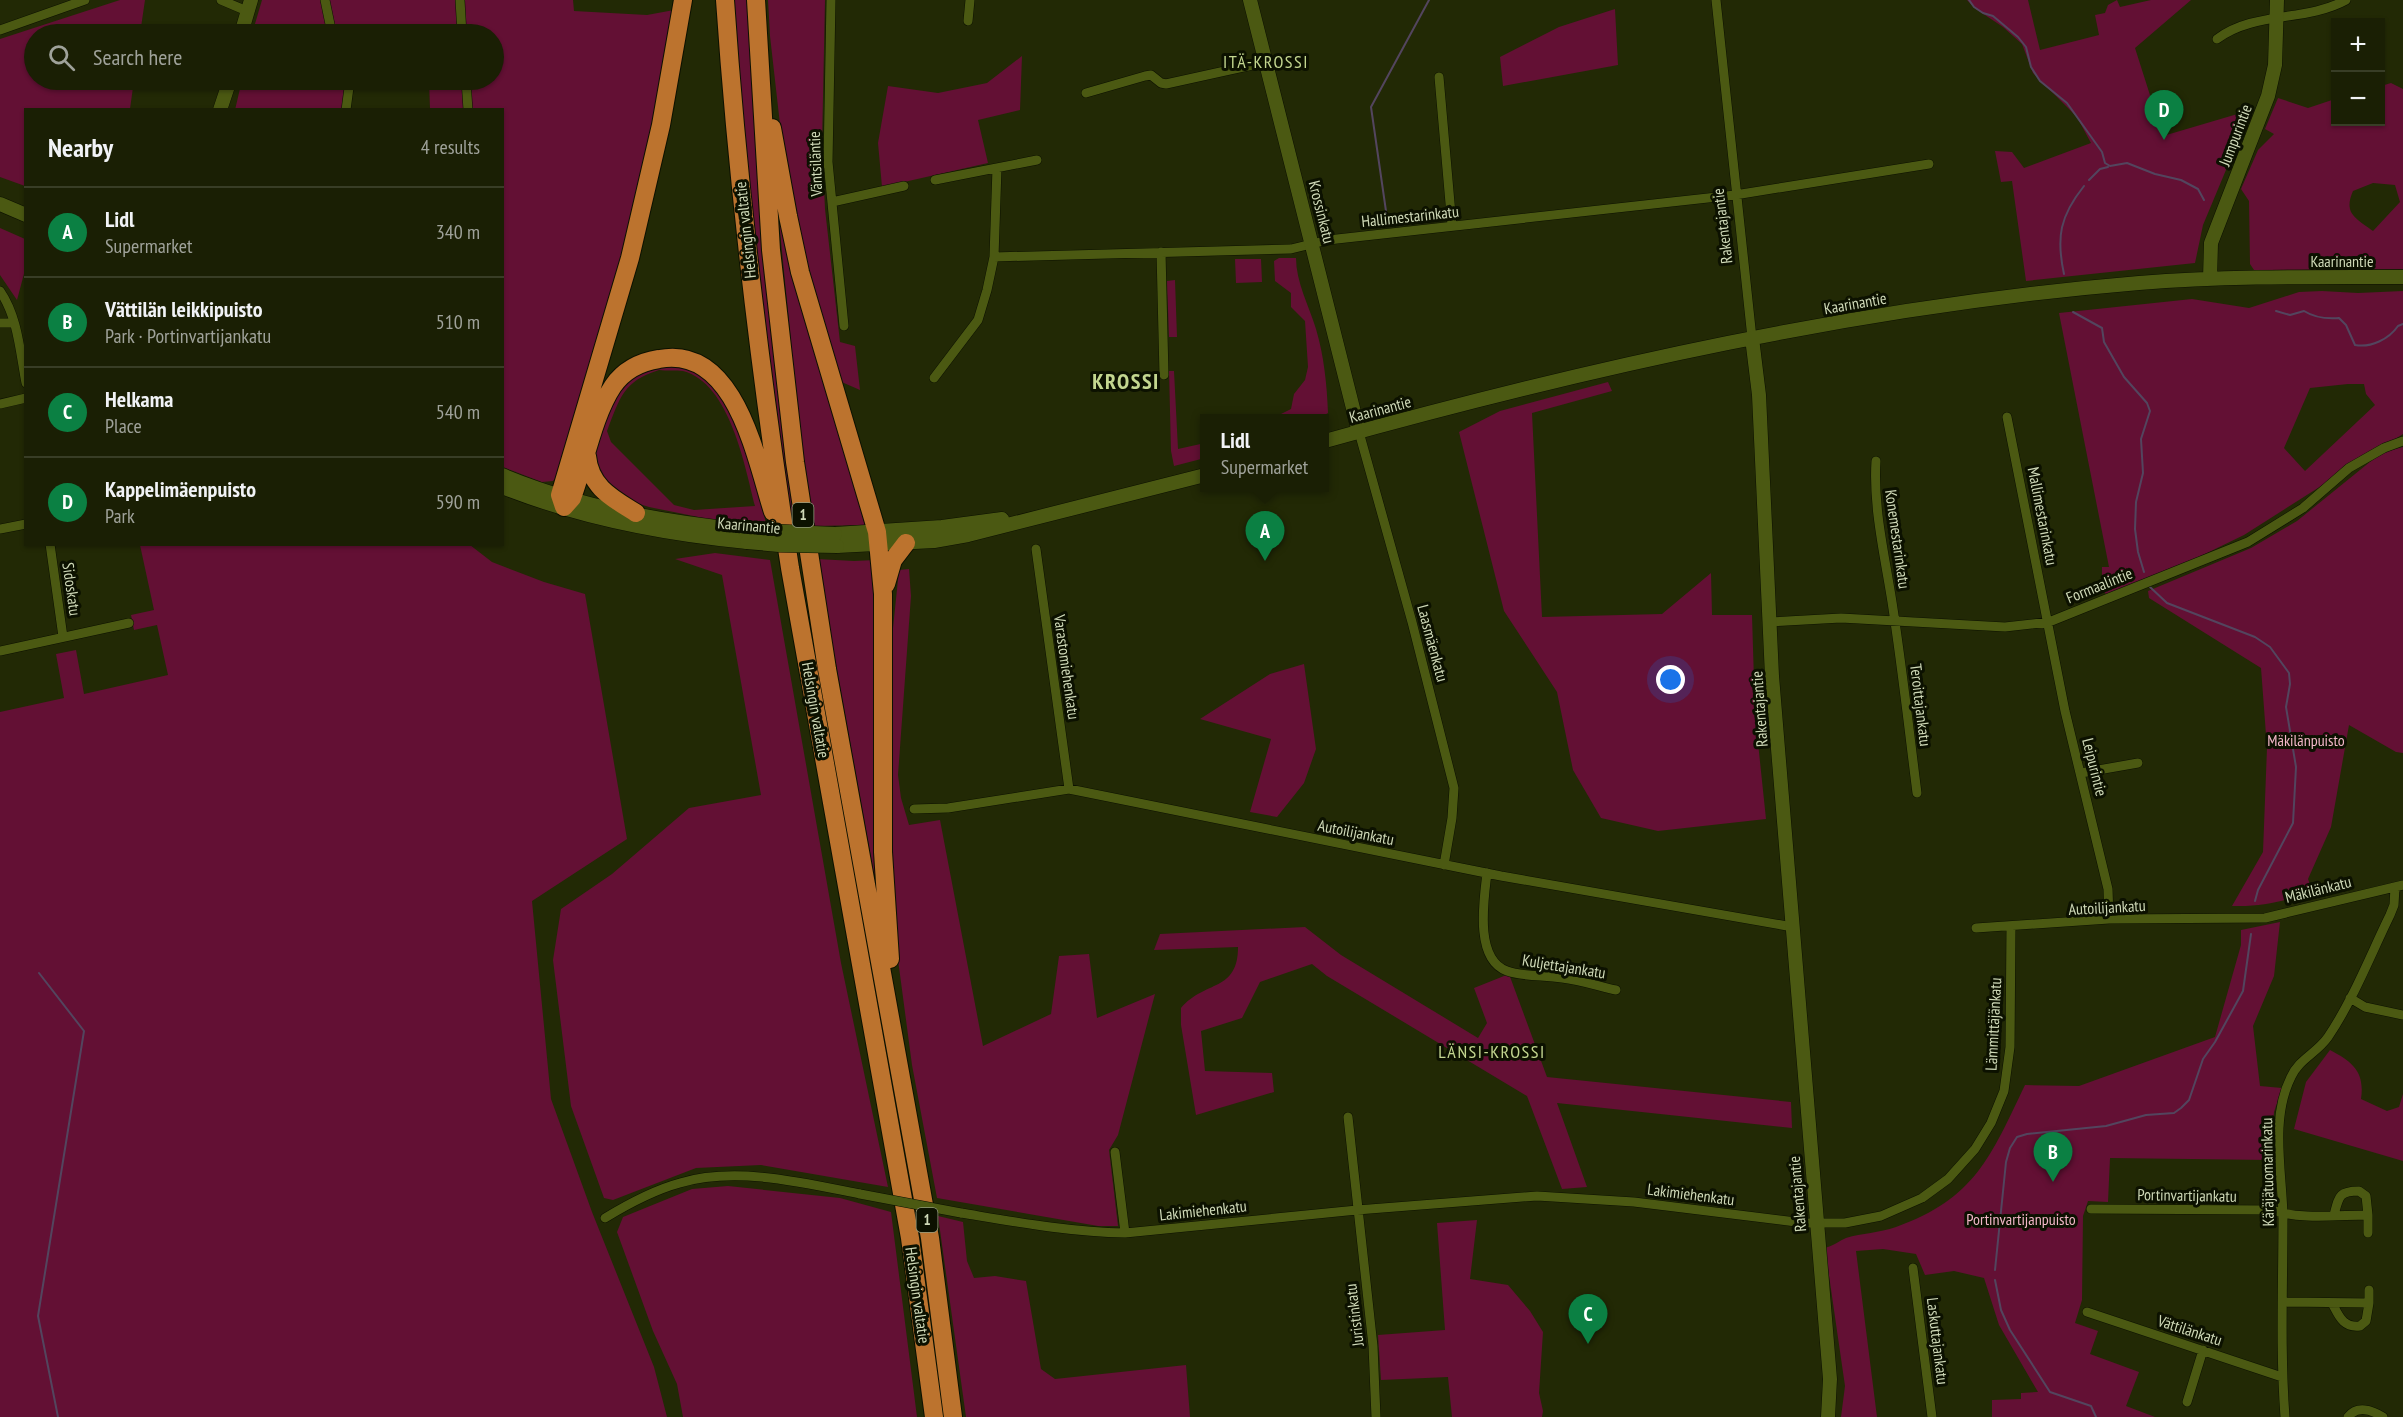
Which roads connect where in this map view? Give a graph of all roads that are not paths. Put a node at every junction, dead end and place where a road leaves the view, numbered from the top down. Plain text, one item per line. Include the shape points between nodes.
1 (85, 0) edge
2 (221, 0) edge
3 (325, 0) edge
4 (460, 0) edge
5 (683, 0) edge
6 (725, 0) edge
7 (756, 0) edge
8 (831, 0) edge
9 (970, 0) edge
10 (1250, 0) edge
11 (1716, 0) edge
12 (2277, 0) edge
13 (2346, 0) edge
14 (249, 6) edge
15 (2273, 18) junction
16 (968, 21) dead end
17 (244, 24) edge
18 (330, 24) edge
19 (461, 24) edge
20 (0, 30) edge
21 (2217, 39) dead end
22 (757, 43) junction
23 (1266, 62) junction
24 (1439, 77) dead end
25 (227, 90) edge
26 (230, 90) edge
27 (349, 90) edge
28 (467, 90) edge
29 (1086, 93) dead end
30 (221, 108) edge
31 (229, 108) edge
32 (346, 108) edge
33 (468, 108) edge
34 (1037, 160) dead end
35 (1929, 164) dead end
36 (997, 168) junction
37 (935, 180) dead end
38 (904, 186) dead end
39 (1735, 195) junction
40 (0, 196) edge
41 (832, 202) junction
42 (24, 203) edge
43 (0, 204) edge
44 (24, 214) edge
45 (1452, 226) junction
46 (1313, 244) junction
47 (1161, 252) junction
48 (994, 257) junction
49 (2403, 277) edge
50 (2210, 279) junction
51 (0, 291) edge
52 (0, 323) edge
53 (14, 323) junction
54 (844, 326) dead end
55 (1752, 338) junction
56 (24, 373) edge
57 (1164, 375) dead end
58 (934, 378) dead end
59 (24, 398) edge
60 (0, 404) edge
61 (2007, 417) dead end
62 (1359, 432) junction
63 (1329, 440) edge
64 (2403, 441) edge
65 (587, 456) junction
66 (1876, 462) dead end
67 (504, 476) edge
68 (1200, 476) edge
69 (504, 487) edge
70 (565, 500) junction
71 (1066, 509) junction
72 (636, 513) junction
73 (24, 524) edge
74 (0, 530) edge
75 (745, 536) junction
76 (877, 538) junction
77 (906, 543) junction
78 (50, 546) edge
79 (1036, 549) dead end
80 (790, 568) junction
81 (883, 594) junction
82 (1895, 620) junction
83 (1770, 622) junction
84 (2049, 622) junction
85 (129, 623) dead end
86 (63, 637) junction
87 (0, 651) edge
88 (2138, 763) dead end
89 (2081, 773) junction
90 (1069, 789) junction
91 (1917, 793) dead end
92 (914, 809) dead end
93 (1444, 865) junction
94 (1487, 873) junction
95 (2399, 886) edge
96 (2109, 920) junction
97 (2239, 920) joint
98 (1793, 927) junction
99 (2011, 927) junction
100 (1976, 928) dead end
101 (1616, 990) dead end
102 (2350, 998) junction
103 (2403, 1015) edge
104 (893, 1023) junction
105 (1348, 1117) dead end
106 (1115, 1152) dead end
107 (2091, 1209) dead end
108 (1357, 1210) junction
109 (2283, 1214) junction
110 (2334, 1215) junction
111 (2368, 1215) junction
112 (604, 1218) dead end
113 (1816, 1223) junction
114 (1125, 1233) junction
115 (2368, 1233) dead end
116 (1913, 1268) dead end
117 (2369, 1290) dead end
118 (2283, 1302) junction
119 (2369, 1303) junction
120 (2332, 1304) junction
121 (2087, 1312) dead end
122 (2204, 1350) junction
123 (2282, 1377) junction
124 (2187, 1402) dead end
125 (934, 1417) edge
126 (953, 1417) edge
127 (1376, 1417) edge
128 (1828, 1417) edge
129 (1932, 1417) edge
130 (2285, 1417) edge
131 (2348, 1417) edge
132 (2383, 1417) edge

1 - 20 street
2 - 14 street
3 - 18 street
4 - 19 street
5 - 70 highway via 661,125 630,258
6 - 80 highway, Helsingin valtatie / 1 via 746,252
7 - 22 highway, Helsingin valtatie / 1
8 - 41 street, Väntsiläntie via 828,162
9 - 16 street
10 - 23 main road, Krossinkatu
11 - 39 street, Rakentajantie
12 - 15 main road, Jumpurintie
13 - 15 street via 2315,12
14 - 17 main road
15 - 21 street via 2234,28
15 - 50 main road, Jumpurintie via 2275,65 2268,96 2211,243
22 - 76 highway via 800,272
22 - 104 highway, Helsingin valtatie / 1 via 771,250 795,462 827,669
23 - 29 street via 1166,84 1151,75 1145,76
23 - 46 main road, Krossinkatu
24 - 45 street
25 - 30 main road
26 - 31 main road
27 - 32 street
28 - 33 street
34 - 36 street
35 - 39 street, Hallimestarinkatu
36 - 37 street
36 - 48 street
38 - 41 street
39 - 45 street, Hallimestarinkatu
39 - 55 street, Rakentajantie
40 - 42 main road
41 - 54 street, Väntsiläntie
43 - 44 main road
45 - 46 street, Hallimestarinkatu
46 - 47 street, Hallimestarinkatu via 1292,249
46 - 62 main road, Krossinkatu
47 - 48 street, Hallimestarinkatu
47 - 57 street
48 - 58 street via 978,320
49 - 50 main road, Kaarinantie
50 - 55 main road, Kaarinantie via 1980,299
51 - 53 street
52 - 53 street
53 - 56 street
55 - 62 main road, Kaarinantie via 1637,362
55 - 83 main road, Rakentajantie via 1760,395
59 - 60 street
61 - 84 street, Mallimestarinkatu
62 - 63 main road, Kaarinantie
62 - 93 street, Laasmäenkatu via 1454,788
64 - 84 street, Formaalintie via 2349,468 2303,508 2248,542
65 - 70 highway
65 - 72 highway via 588,471 600,487
65 - 80 highway via 606,399 628,370 664,358 696,363 714,375 728,392 746,426
66 - 82 street, Konemestarinkatu via 1879,514
67 - 70 main road, Kaarinantie
68 - 71 main road, Kaarinantie
69 - 70 main road, Kaarinantie
70 - 72 main road, Kaarinantie
70 - 75 main road, Kaarinantie via 611,520 673,533
71 - 76 main road, Kaarinantie
71 - 77 main road, Kaarinantie via 968,535
72 - 75 main road, Kaarinantie
73 - 74 street
75 - 76 main road, Kaarinantie, bridge
76 - 77 main road, Kaarinantie
76 - 81 highway
77 - 81 highway via 893,560
78 - 86 street, Sidoskatu
79 - 90 street, Varastomiehenkatu
80 - 125 highway, Helsingin valtatie / 1 via 904,1204
81 - 104 highway via 883,852
82 - 83 street, Formaalintie
82 - 84 street, Formaalintie via 2005,627
82 - 91 street, Teroittajankatu
83 - 98 main road, Rakentajantie
84 - 89 street, Leipurintie
85 - 86 street
86 - 87 street
88 - 89 street
89 - 96 street, Leipurintie via 2108,889
90 - 92 street, Autoilijankatu via 948,808
90 - 93 street, Autoilijankatu
93 - 94 street, Autoilijankatu
94 - 98 street, Autoilijankatu
94 - 101 street, Kuljettajankatu via 1483,922 1491,955 1498,965 1512,972
95 - 97 street, Mäkilänkatu via 2273,916
95 - 102 street, Käräjätuomarinkatu via 2390,915
96 - 97 street, Autoilijankatu
96 - 99 street, Autoilijankatu
98 - 113 main road, Rakentajantie
99 - 100 street, Autoilijankatu
99 - 113 street, Lämmittäjänkatu via 2010,1047 2004,1091 1992,1123 1975,1149 1946,1181 1907,1206 1866,1220
102 - 103 street via 2365,1007
102 - 109 street, Käräjätuomarinkatu via 2328,1037 2296,1067 2286,1089 2279,1125
104 - 126 highway, Helsingin valtatie / 1 via 930,1238
105 - 108 street, Juristinkatu
106 - 114 street
107 - 109 street, Portinvartijankatu via 2272,1210
108 - 113 street, Lakimiehenkatu via 1537,1196 1634,1202
108 - 114 street, Lakimiehenkatu
108 - 127 street, Juristinkatu via 1373,1346
109 - 110 street, Portinvartijankatu
109 - 118 street, Käräjätuomarinkatu
110 - 111 street, Portinvartijankatu
110 - 111 street via 2339,1196 2347,1191 2359,1191 2366,1196
111 - 115 street
112 - 114 street, Lakimiehenkatu, bridge via 681,1182 724,1176 792,1180 1050,1228
113 - 128 main road, Rakentajantie via 1830,1379
116 - 129 street, Laskuttajankatu
117 - 119 street
118 - 120 street
118 - 123 street, Käräjätuomarinkatu
119 - 120 street
119 - 120 street via 2366,1321 2355,1327 2343,1323
121 - 122 street, Vättilänkatu
122 - 123 street, Vättilänkatu
122 - 124 street
123 - 130 street, Käräjätuomarinkatu
131 - 132 street via 2360,1410

